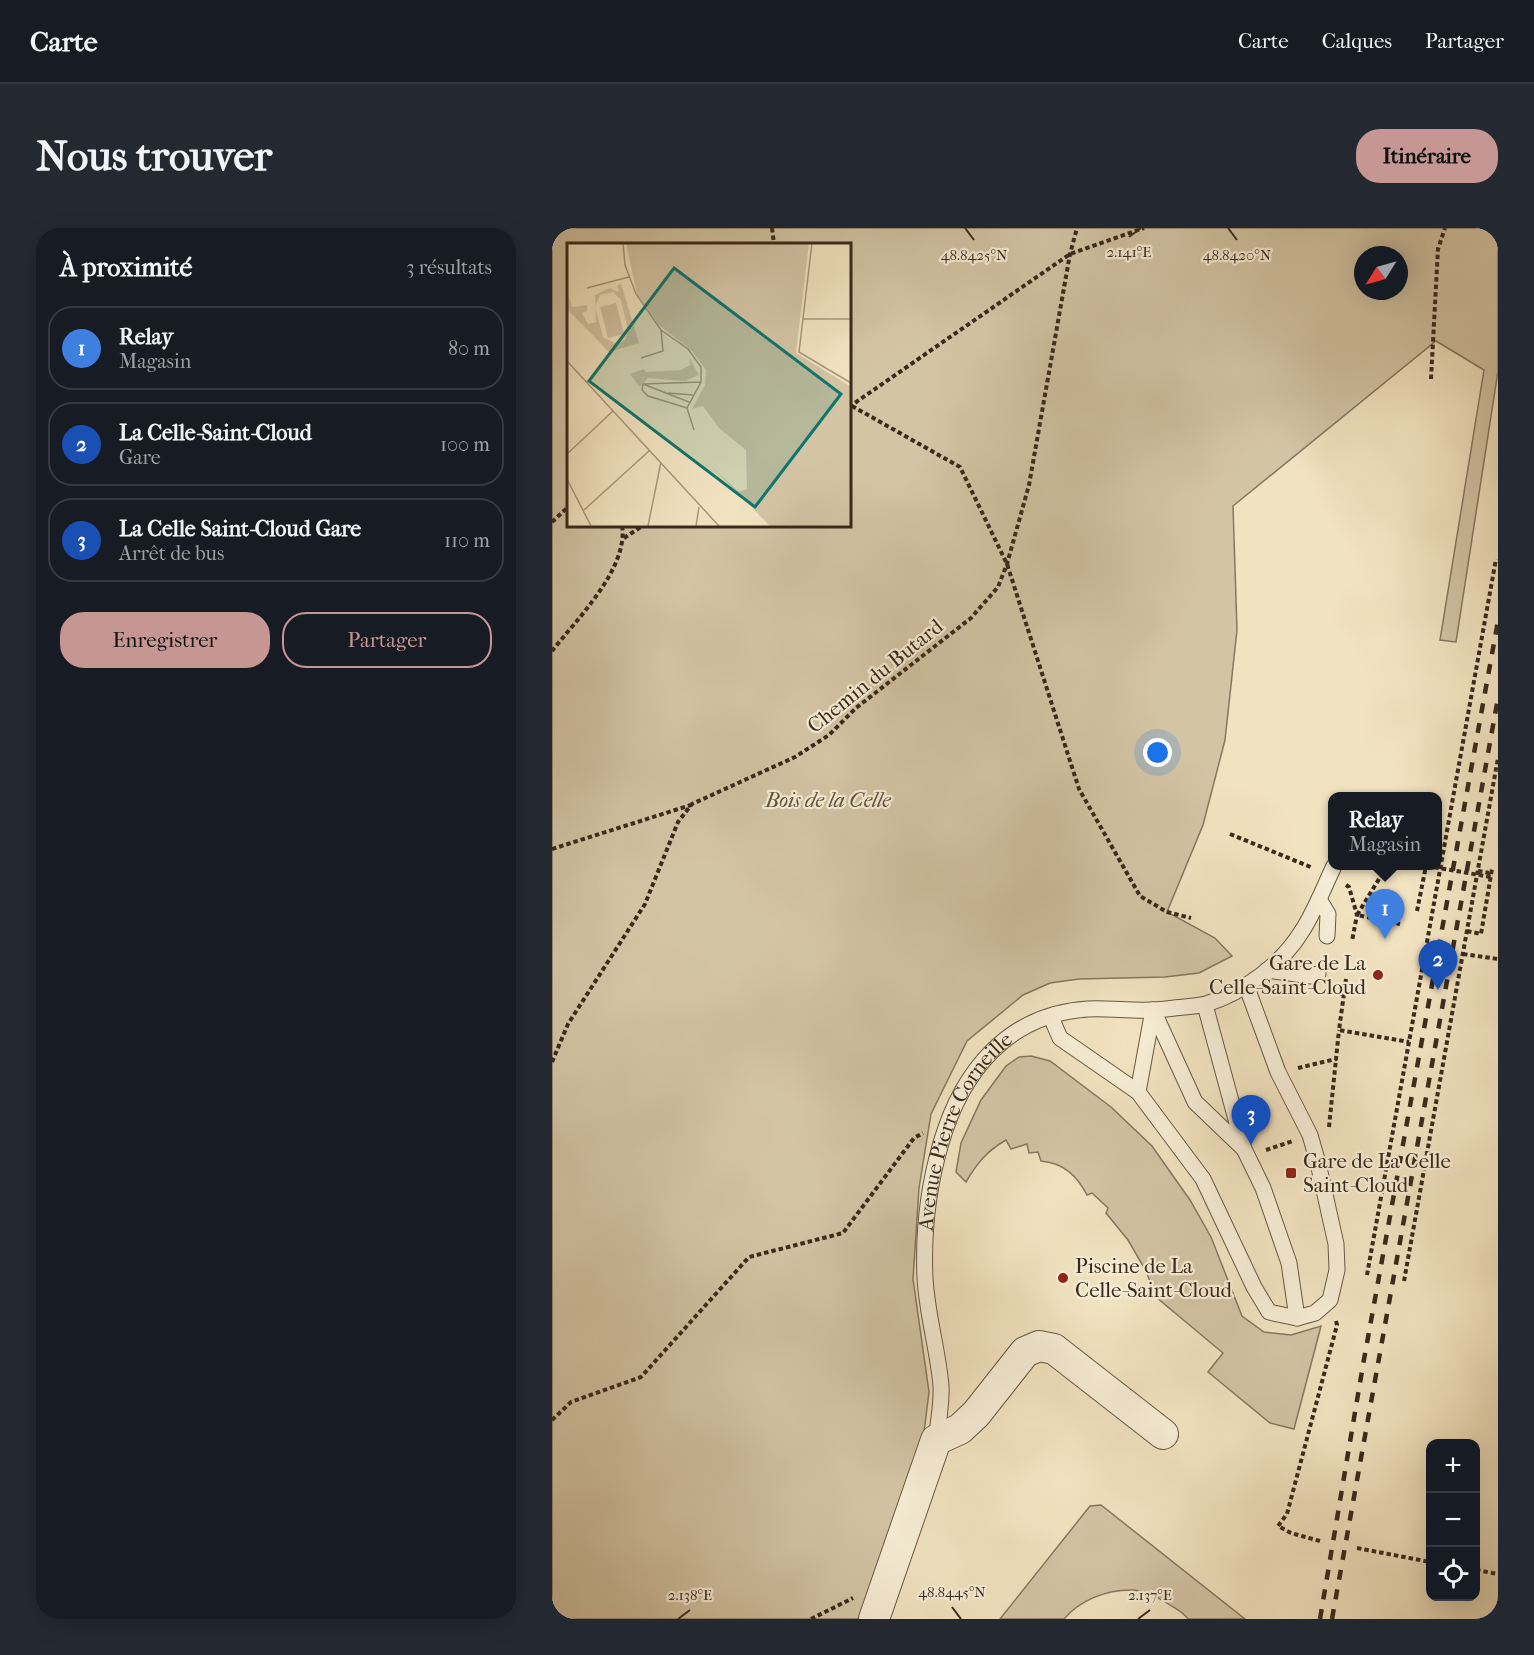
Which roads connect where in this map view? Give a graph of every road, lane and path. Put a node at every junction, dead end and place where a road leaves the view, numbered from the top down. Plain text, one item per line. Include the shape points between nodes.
1 (772, 228) edge
2 (1077, 228) edge
3 (1144, 228) edge
4 (1445, 228) edge
5 (774, 243) edge
6 (1070, 254) junction
7 (1431, 379) dead end
8 (850, 407) edge
9 (567, 508) edge
10 (552, 522) edge
11 (622, 526) edge
12 (642, 526) edge
13 (624, 538) junction
14 (1496, 559) dead end
15 (1007, 564) junction
16 (552, 651) edge
17 (1498, 758) edge
18 (692, 804) junction
19 (1230, 834) dead end
20 (552, 849) edge
21 (1442, 853) edge
22 (1315, 869) dead end
23 (1442, 869) edge
24 (1332, 870) edge
25 (1425, 870) edge
26 (1439, 870) edge
27 (1478, 871) junction
28 (1491, 877) junction
29 (1379, 879) dead end
30 (1345, 885) dead end
31 (1318, 899) junction
32 (1417, 911) dead end
33 (1357, 915) junction
34 (1191, 918) dead end
35 (1400, 924) dead end
36 (1467, 931) junction
37 (1327, 936) dead end
38 (1352, 941) dead end
39 (1463, 954) junction
40 (1498, 959) edge
41 (1267, 970) junction
42 (1318, 974) dead end
43 (1346, 979) dead end
44 (1246, 985) junction
45 (1205, 1005) junction
46 (1153, 1010) junction
47 (1051, 1017) junction
48 (1409, 1042) junction
49 (552, 1062) edge
50 (1138, 1092) junction
51 (949, 1119) junction
52 (1244, 1149) junction
53 (1367, 1275) dead end
54 (1404, 1281) dead end
55 (1297, 1318) junction
56 (1337, 1325) dead end
57 (552, 1420) edge
58 (1163, 1434) dead end
59 (936, 1440) junction
60 (1320, 1541) dead end
61 (1357, 1548) dead end
62 (1426, 1561) edge
63 (1480, 1571) edge
64 (1498, 1574) edge
65 (874, 1619) edge

1 - 5 path
2 - 6 path, Chemin du Butard
3 - 6 path
4 - 7 path via 1438,249
6 - 8 path
6 - 15 path, Chemin du Butard via 1029,485
8 - 15 path via 960,467
9 - 10 path
11 - 13 path
12 - 13 path
13 - 16 path via 608,581
14 - 21 path
15 - 18 path, Chemin du Butard via 998,587 970,618 856,708 829,735 795,758
15 - 34 path via 1079,789 1140,896 1167,912
17 - 27 path
18 - 20 path, Chemin du Butard
18 - 49 path via 678,822 645,904 568,1024
19 - 22 path
23 - 28 path, bridge
24 - 31 lane, Avenue Pierre Corneille
25 - 32 path, bridge
26 - 48 path
27 - 28 path, bridge via 1489,873 1492,869
27 - 36 path
28 - 36 path, bridge via 1481,933
29 - 33 path
30 - 33 path
31 - 37 lane via 1328,914
31 - 41 lane, Avenue Pierre Corneille via 1296,940
33 - 35 path
33 - 38 path
36 - 39 path
39 - 40 path
39 - 54 path
41 - 42 lane
41 - 44 lane, Avenue Pierre Corneille
43 - 48 path via 1339,1030
44 - 45 lane, Avenue Pierre Corneille
44 - 55 lane via 1278,1072 1310,1135 1336,1244 1337,1270 1330,1300 1315,1313
45 - 46 lane, Avenue Pierre Corneille
45 - 52 lane
46 - 47 lane, Avenue Pierre Corneille via 1088,1009
46 - 50 lane
46 - 52 lane via 1195,1102
47 - 50 lane via 1060,1038
47 - 51 lane, Avenue Pierre Corneille via 1026,1027 986,1056 970,1077
48 - 53 path
50 - 55 lane via 1203,1179 1269,1312
51 - 57 path via 915,1138 843,1233 749,1257 641,1377 571,1402
51 - 59 lane, Avenue Pierre Corneille via 936,1160 925,1230 925,1280 941,1388
52 - 55 lane via 1263,1188 1289,1263
56 - 60 path via 1287,1514 1278,1526
58 - 59 street via 1054,1349 1039,1346 1025,1352 960,1429
59 - 65 street, Avenue Pierre Corneille
61 - 62 path
63 - 64 path

